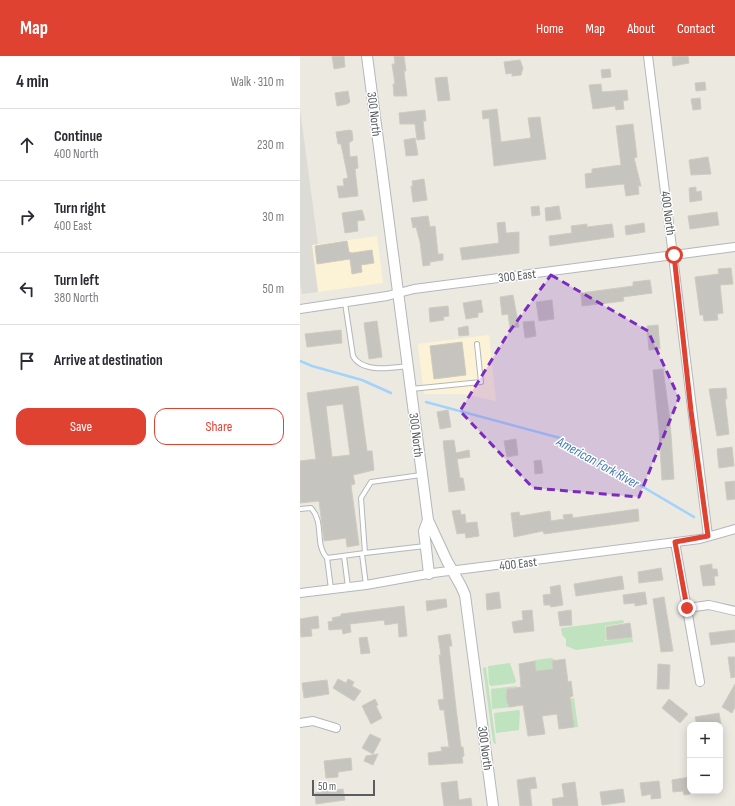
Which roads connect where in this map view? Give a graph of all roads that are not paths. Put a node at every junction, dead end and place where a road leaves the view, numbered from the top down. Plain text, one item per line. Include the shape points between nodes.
1 (367, 56) edge
2 (648, 56) edge
3 (735, 247) edge
4 (674, 255) junction
5 (398, 293) junction
6 (345, 303) junction
7 (300, 309) edge
8 (477, 344) dead end
9 (408, 366) junction
10 (411, 390) junction
11 (422, 475) junction
12 (300, 509) edge
13 (428, 520) junction
14 (735, 529) edge
15 (708, 536) junction
16 (675, 542) junction
17 (425, 546) junction
18 (364, 553) junction
19 (344, 556) junction
20 (327, 558) junction
21 (452, 571) junction
22 (429, 574) junction
23 (366, 585) junction
24 (348, 587) junction
25 (331, 589) junction
26 (300, 593) edge
27 (687, 608) junction
28 (735, 611) edge
29 (700, 682) dead end
30 (300, 723) edge
31 (336, 728) dead end
32 (494, 806) edge

1 - 5 street, 300 North
2 - 4 street, 400 North
3 - 4 street, 300 East
4 - 5 street, 300 East via 414,288
4 - 15 street, 400 North via 690,404
5 - 6 street, 300 East
5 - 9 street, 300 North
6 - 7 street, 300 East
6 - 9 lane via 353,356 357,361 370,367 384,369
8 - 10 lane via 481,382
9 - 10 street, 300 North
10 - 11 street, 300 North
11 - 13 street, 300 North
11 - 18 lane via 371,482 361,498 365,531
12 - 20 lane via 311,508 317,514 322,553
13 - 17 street via 424,531
13 - 21 street, 300 North
14 - 15 street, 400 East
15 - 16 street, 400 East
16 - 21 street, 400 East
16 - 27 street
17 - 18 lane
17 - 22 street
18 - 19 lane
18 - 23 lane
19 - 20 lane
19 - 24 lane
20 - 25 lane
21 - 22 street, 400 East
21 - 32 street, 300 North via 462,586 466,606
22 - 23 street, 400 East
23 - 24 street, 400 East
24 - 25 street, 400 East
25 - 26 street, 400 East
27 - 28 street via 709,605
27 - 29 street
30 - 31 street via 313,721

